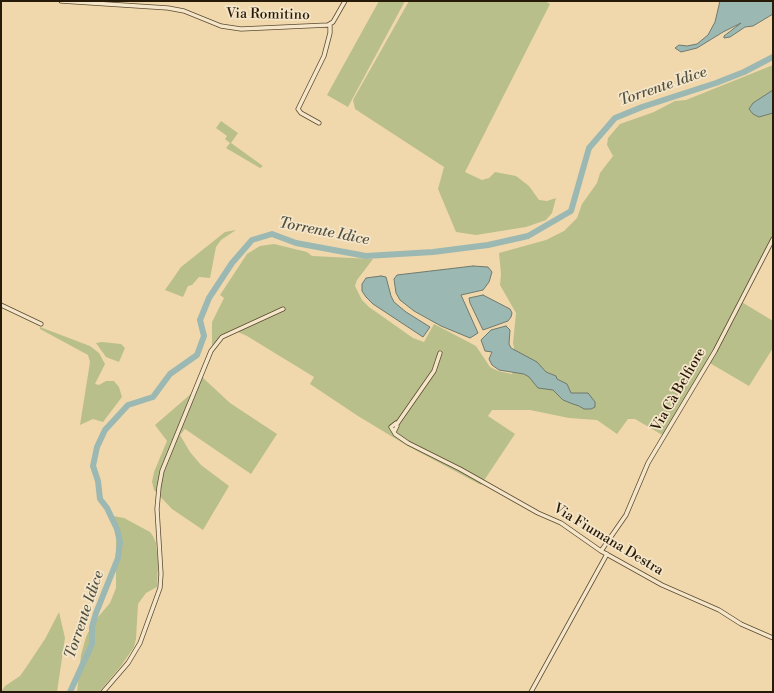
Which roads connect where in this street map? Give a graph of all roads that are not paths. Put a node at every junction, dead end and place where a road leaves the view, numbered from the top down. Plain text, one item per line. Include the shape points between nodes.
1 (61, 1) edge
2 (345, 1) edge
3 (330, 24) junction
4 (320, 122) dead end
5 (773, 239) edge
6 (1, 305) edge
7 (283, 309) dead end
8 (41, 324) dead end
9 (440, 353) dead end
10 (601, 551) junction
11 (607, 554) junction
12 (773, 638) edge
13 (103, 692) edge
14 (531, 692) edge

1 - 3 street, Via Romitino via 168,8 184,11 230,28 315,27
2 - 3 street, Via Romitino
3 - 4 street via 324,56 298,109
5 - 10 street, Via Cà Belfiore via 715,350 648,463 626,515
6 - 8 street
7 - 13 street via 222,337 210,351 167,458 159,487 157,509 160,588 137,649
9 - 10 street, Via Fiumana Destra via 434,371 397,424 395,434 538,513 568,526
10 - 11 street, Via Fiumana Destra
11 - 12 street, Via Fiumana Destra via 662,585
11 - 14 street

